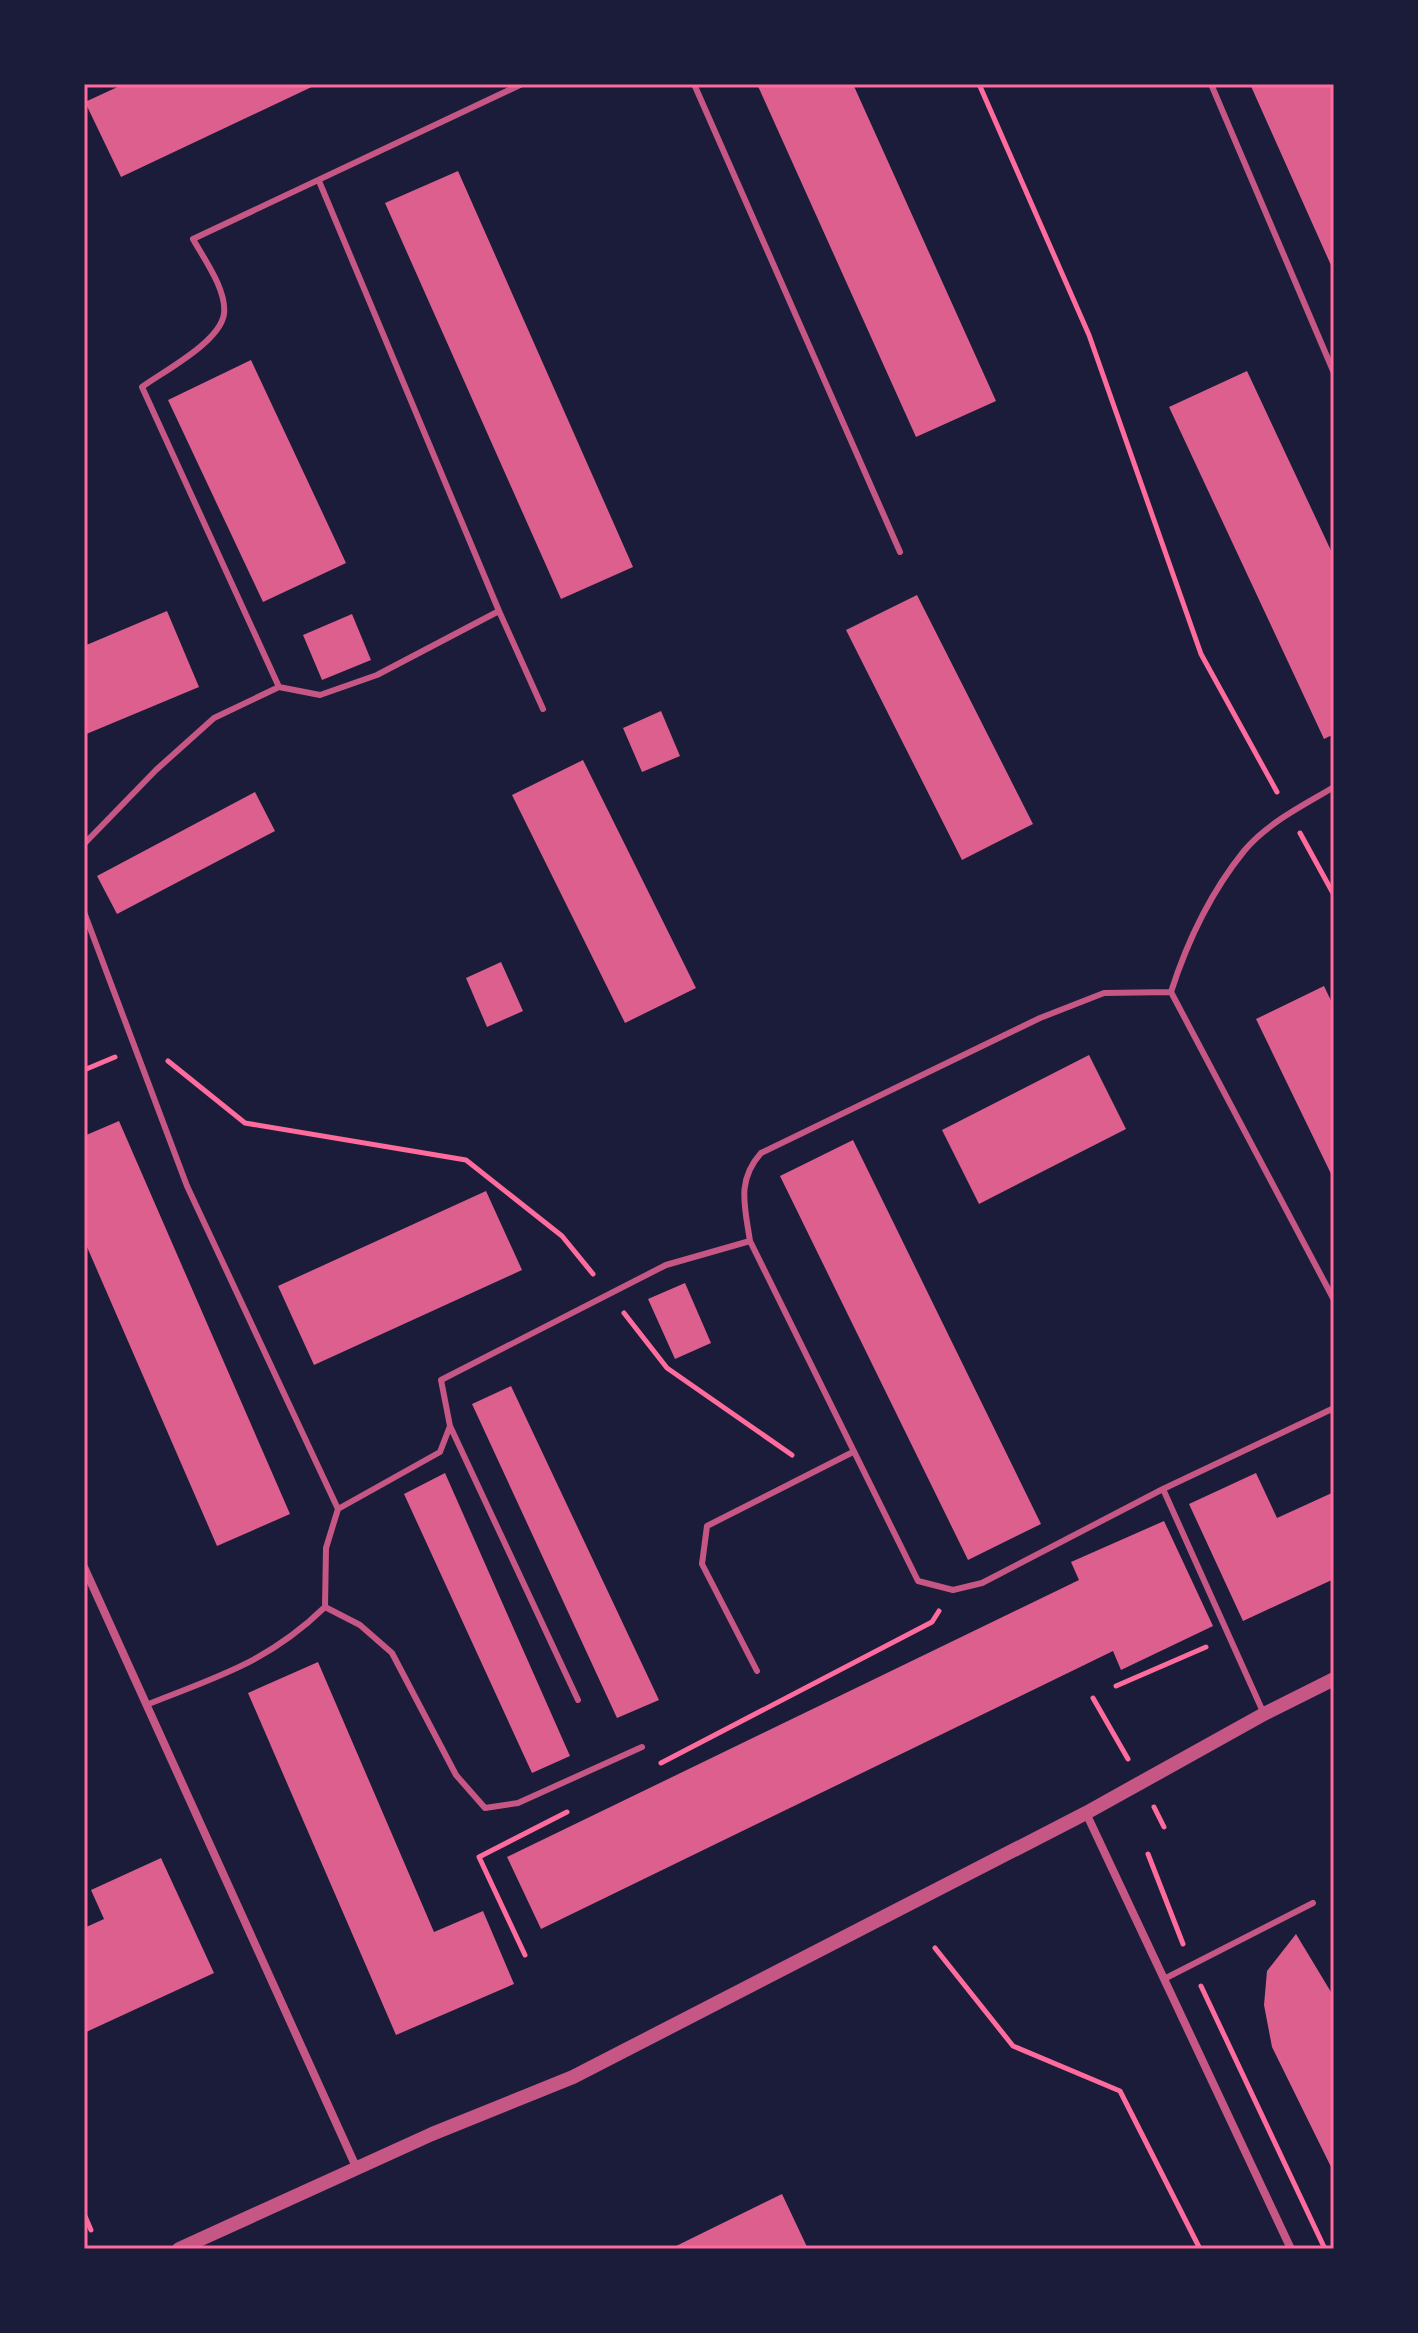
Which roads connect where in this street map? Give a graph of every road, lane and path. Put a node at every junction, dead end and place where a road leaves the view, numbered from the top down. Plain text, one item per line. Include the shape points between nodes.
1 (522, 84) edge
2 (694, 84) edge
3 (979, 84) edge
4 (1211, 84) edge
5 (319, 181) junction
6 (1334, 373) edge
7 (900, 552) dead end
8 (499, 611) junction
9 (279, 687) junction
10 (543, 709) dead end
11 (1334, 787) edge
12 (1289, 813) junction
13 (84, 844) edge
14 (1334, 895) edge
15 (84, 912) edge
16 (1171, 992) junction
17 (135, 1048) junction
18 (84, 1070) edge
19 (750, 1241) junction
20 (608, 1293) junction
21 (1334, 1300) edge
22 (1334, 1408) edge
23 (450, 1426) junction
24 (851, 1453) junction
25 (813, 1469) junction
26 (1163, 1489) junction
27 (338, 1509) junction
28 (84, 1567) edge
29 (325, 1607) junction
30 (932, 1622) dead end
31 (1206, 1647) dead end
32 (757, 1671) dead end
33 (1334, 1679) edge
34 (1116, 1686) dead end
35 (578, 1700) dead end
36 (146, 1705) junction
37 (1264, 1714) junction
38 (642, 1747) dead end
39 (655, 1766) dead end
40 (574, 1808) dead end
41 (1086, 1813) junction
42 (1148, 1854) dead end
43 (1313, 1903) dead end
44 (935, 1948) dead end
45 (525, 1955) dead end
46 (1192, 1967) junction
47 (1164, 1979) junction
48 (357, 2169) junction
49 (84, 2214) edge
50 (91, 2230) dead end
51 (179, 2249) edge
52 (1200, 2249) edge
53 (1291, 2249) edge
54 (1325, 2249) edge

1 - 5 lane
2 - 7 lane
3 - 12 path via 1089,335 1201,654
4 - 6 lane
5 - 8 lane
5 - 9 lane via 193,239 219,287 224,313 213,337 142,387
8 - 9 lane via 377,675 320,695
8 - 10 lane
9 - 13 lane via 214,718
11 - 12 lane
12 - 14 path
12 - 16 lane via 1245,849 1185,948
15 - 17 lane
16 - 19 lane via 1104,993 1040,1018 761,1153 748,1168 743,1196
16 - 21 lane
17 - 18 path
17 - 20 path via 146,1044 245,1123 466,1160 562,1236
17 - 27 lane via 187,1186
19 - 20 lane via 666,1265
19 - 24 lane
20 - 23 lane via 441,1380
20 - 25 path via 667,1368
22 - 26 lane
23 - 27 lane via 440,1452
23 - 35 lane
24 - 25 lane
24 - 26 lane via 918,1581 953,1590 982,1583
25 - 32 lane via 707,1526 702,1564
26 - 37 lane
27 - 29 lane via 326,1548
28 - 36 street
29 - 36 lane via 294,1637 256,1661
29 - 38 lane via 360,1625 392,1653 456,1775 485,1808 518,1803
30 - 39 path
31 - 34 path
33 - 37 street
36 - 48 street
37 - 41 street
40 - 45 path via 479,1857
41 - 47 street
41 - 48 street via 573,2077
42 - 46 path
43 - 46 lane
44 - 52 path via 1013,2046 1120,2091
46 - 47 lane
46 - 54 path
47 - 53 street
48 - 51 street
49 - 50 path

